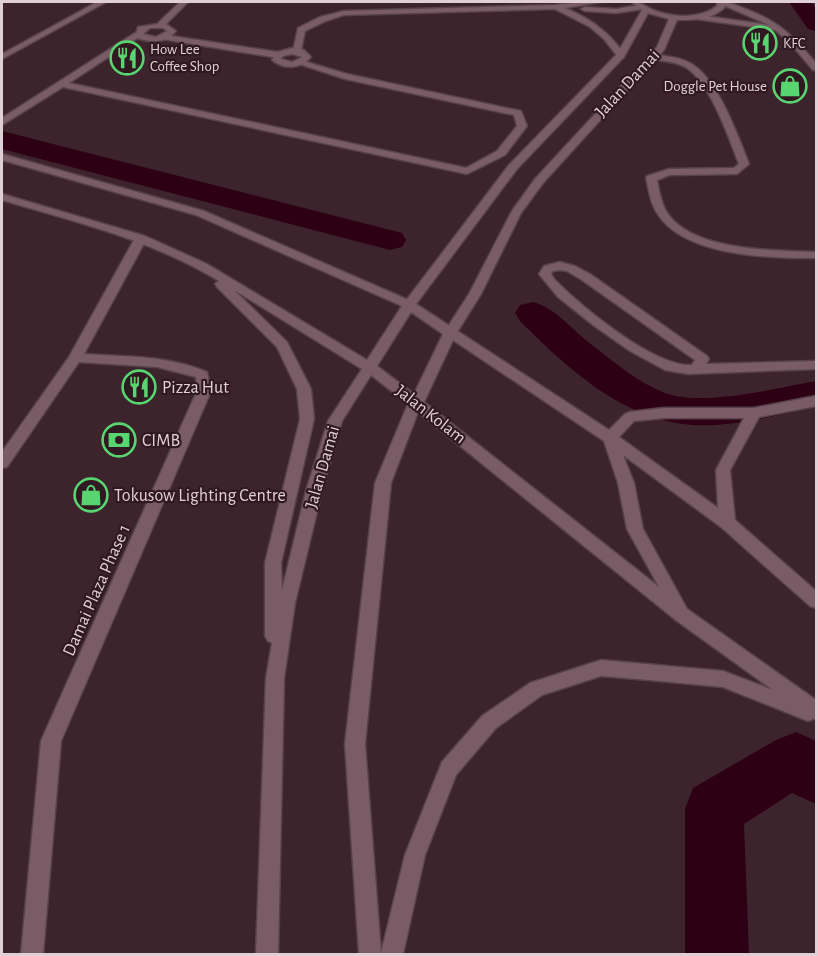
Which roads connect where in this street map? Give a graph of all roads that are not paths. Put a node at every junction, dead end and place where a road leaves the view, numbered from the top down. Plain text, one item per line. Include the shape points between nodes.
1 (102, 2) edge
2 (184, 2) edge
3 (597, 2) edge
4 (720, 2) edge
5 (640, 6) edge
6 (555, 7) junction
7 (674, 17) junction
8 (699, 17) junction
9 (160, 25) junction
10 (778, 28) junction
11 (138, 35) junction
12 (165, 37) junction
13 (297, 51) junction
14 (621, 55) junction
15 (278, 56) junction
16 (2, 57) edge
17 (653, 57) junction
18 (300, 63) junction
19 (816, 68) edge
20 (61, 84) junction
21 (2, 122) edge
22 (2, 157) edge
23 (2, 197) edge
24 (141, 238) junction
25 (816, 255) edge
26 (203, 266) junction
27 (409, 305) junction
28 (451, 331) junction
29 (75, 358) junction
30 (816, 364) edge
31 (369, 367) junction
32 (697, 369) junction
33 (816, 401) edge
34 (417, 403) junction
35 (754, 413) junction
36 (610, 438) junction
37 (2, 463) edge
38 (727, 523) junction
39 (816, 601) edge
40 (683, 616) junction
41 (275, 678) junction
42 (816, 710) edge
43 (816, 715) edge
44 (32, 954) edge
45 (267, 954) edge
46 (370, 954) edge
47 (392, 954) edge

1 - 16 main road
2 - 9 main road
3 - 6 main road
4 - 8 main road via 717,11
4 - 10 main road via 768,20
5 - 6 main road via 616,11
5 - 7 main road
5 - 14 main road, Jalan Damai
6 - 13 main road via 344,13 302,30
6 - 14 main road via 594,24
7 - 8 main road
7 - 17 main road, Jalan Damai
8 - 10 main road
9 - 11 main road via 141,29
9 - 12 main road via 172,31
10 - 19 main road
11 - 12 main road via 149,39
11 - 20 main road
12 - 15 main road
13 - 15 main road
13 - 18 main road via 308,57
14 - 27 main road, Jalan Damai via 513,167
15 - 18 main road via 276,60 281,63
17 - 25 main road via 695,69 729,128 744,164 737,171 669,172 651,177 663,215 683,233 735,251
17 - 28 main road, Jalan Damai via 539,181 516,213 475,294
18 - 20 main road via 518,113 522,126 501,153 467,171
20 - 21 main road
22 - 27 main road via 200,213
23 - 24 main road, Jalan Kolam
24 - 26 main road, Jalan Kolam
24 - 29 main road
26 - 31 main road, Jalan Kolam
26 - 41 main road via 282,345 304,389 307,418 273,563
27 - 28 main road
27 - 31 main road, Jalan Damai
28 - 34 main road, Jalan Damai
28 - 36 main road
29 - 37 main road
29 - 44 main road, Damai Plaza Phase 1 via 190,369 202,375 204,391 51,741
30 - 32 main road
31 - 34 main road, Jalan Kolam
31 - 41 main road, Jalan Damai via 332,431 287,603
32 - 32 main road via 686,371 661,364 547,281 548,268 571,268 586,277 702,359
33 - 35 main road
34 - 40 main road, Jalan Kolam
34 - 46 main road, Jalan Damai via 383,483 355,744
35 - 36 main road via 630,417
35 - 38 main road via 723,470
36 - 38 main road
36 - 40 main road via 626,483 635,529
38 - 39 main road
40 - 42 main road, Jalan Kolam
41 - 45 main road, Jalan Damai
43 - 47 main road via 723,679 602,668 536,689 489,722 449,769 415,855

